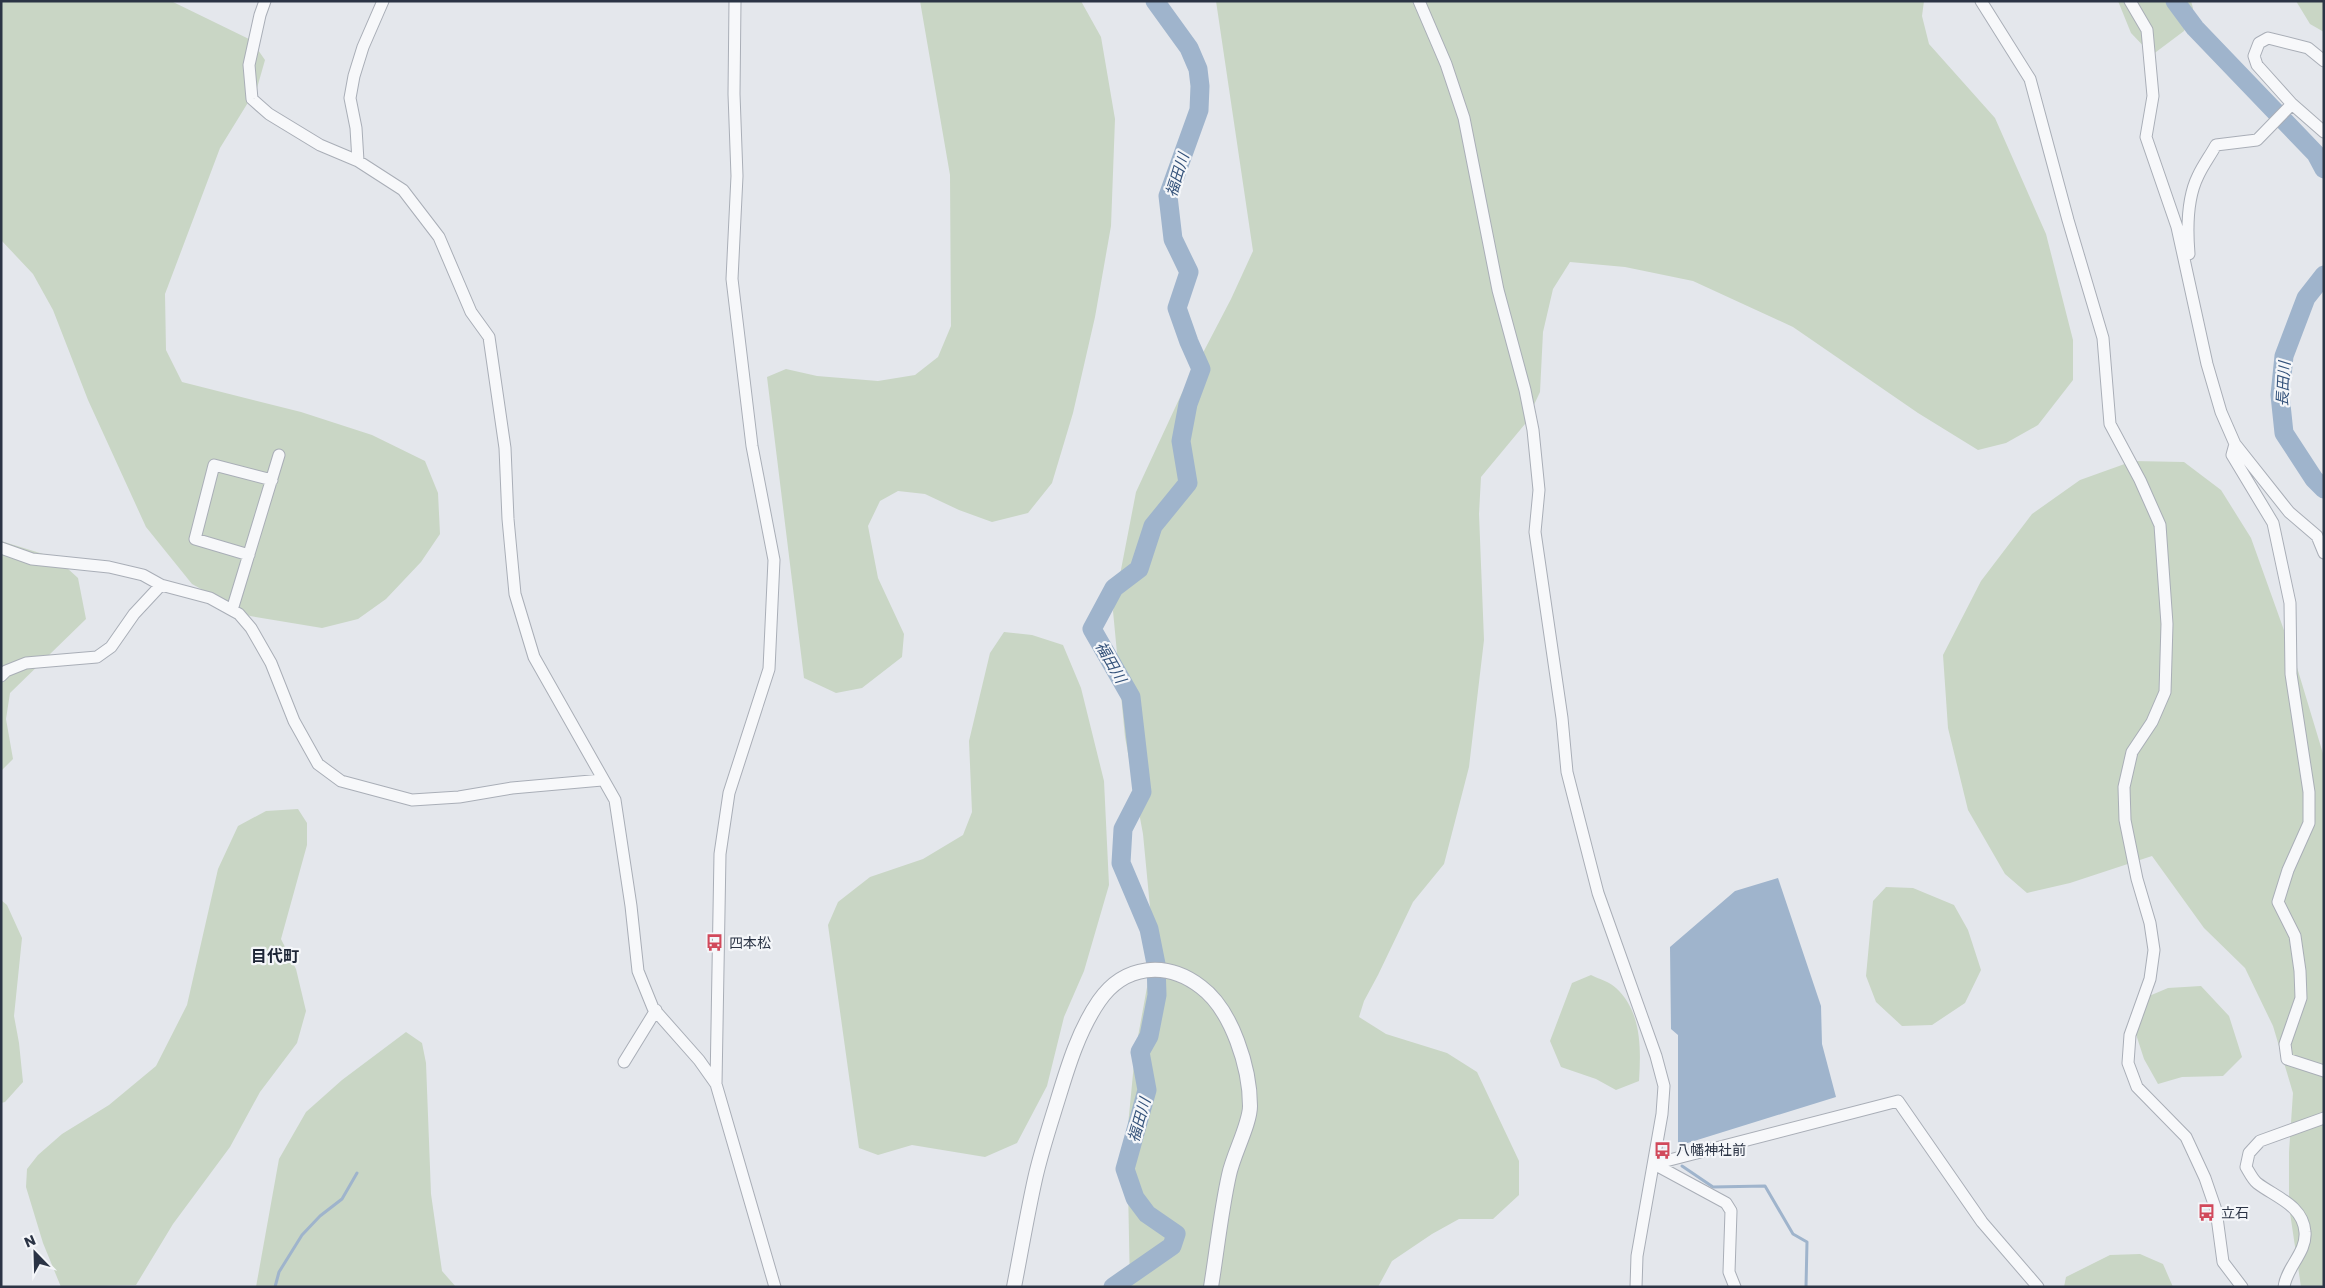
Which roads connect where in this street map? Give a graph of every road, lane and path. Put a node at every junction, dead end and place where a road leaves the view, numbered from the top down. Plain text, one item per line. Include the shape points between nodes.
1 (265, 1) edge
2 (383, 1) edge
3 (735, 1) edge
4 (1419, 1) edge
5 (1981, 1) edge
6 (2130, 1) edge
7 (2324, 60) edge
8 (2291, 105) junction
9 (2324, 132) edge
10 (358, 161) junction
11 (2188, 276) junction
12 (2235, 444) junction
13 (280, 455) dead end
14 (272, 480) junction
15 (1, 548) edge
16 (2324, 553) edge
17 (249, 555) junction
18 (160, 586) junction
19 (232, 610) junction
20 (1, 676) edge
21 (602, 780) junction
22 (656, 1010) junction
23 (624, 1062) dead end
24 (2324, 1071) edge
25 (716, 1084) junction
26 (2324, 1118) edge
27 (1654, 1164) junction
28 (775, 1287) edge
29 (1014, 1287) edge
30 (1211, 1287) edge
31 (1636, 1287) edge
32 (1735, 1287) edge
33 (2038, 1287) edge
34 (2242, 1287) edge
35 (2284, 1287) edge

1 - 10 street via 249,65 252,99 269,114 320,145
2 - 10 street via 361,54 350,98
3 - 25 street via 734,94 738,176 732,279 752,446 774,560 769,668 729,793 720,854
4 - 27 street via 1446,64 1464,118 1498,290 1533,430 1539,490 1536,542 1567,772 1598,893 1664,1086
5 - 34 street via 2030,79 2103,338 2110,424 2160,526 2167,624 2165,692 2152,722 2132,752 2124,787 2126,820 2154,950 2150,979 2130,1035 2128,1063 2137,1087 2186,1137 2216,1210 2223,1262
6 - 11 street via 2147,30 2152,96 2146,137 2177,227
7 - 8 street via 2308,48 2268,38 2259,43 2254,56 2257,65
8 - 9 street
8 - 11 street via 2257,140 2216,145 2192,191
10 - 21 street via 403,190 439,237 471,312 489,337 505,448 515,594 534,657
11 - 12 street via 2207,364 2221,412
12 - 16 street via 2289,512 2317,536
12 - 24 street via 2232,455 2273,523 2285,576 2290,603 2290,674 2309,792 2309,823 2278,902 2295,936 2300,971 2301,998 2285,1044 2287,1059
13 - 14 street
14 - 17 street
14 - 17 street via 214,465 195,539
15 - 18 street via 32,559 109,567 143,575
17 - 19 street
18 - 19 street via 210,598
18 - 20 street via 134,614 111,647 97,657 26,663
19 - 21 street via 251,628 272,663 294,721 318,764 341,781 412,800
21 - 22 street via 615,800 638,971
22 - 23 street
22 - 25 street
25 - 28 street
26 - 35 street via 2260,1141 2249,1153 2246,1167 2256,1182 2281,1197 2298,1214 2305,1232 2302,1249
27 - 31 street via 1637,1256
27 - 32 street via 1726,1203 1731,1211 1730,1272
27 - 33 street via 1898,1101 1982,1222
29 - 30 street via 1036,1177 1066,1074 1083,1031 1099,1001 1123,977 1144,970 1174,973 1211,994 1240,1049 1249,1084 1250,1109 1229,1174

